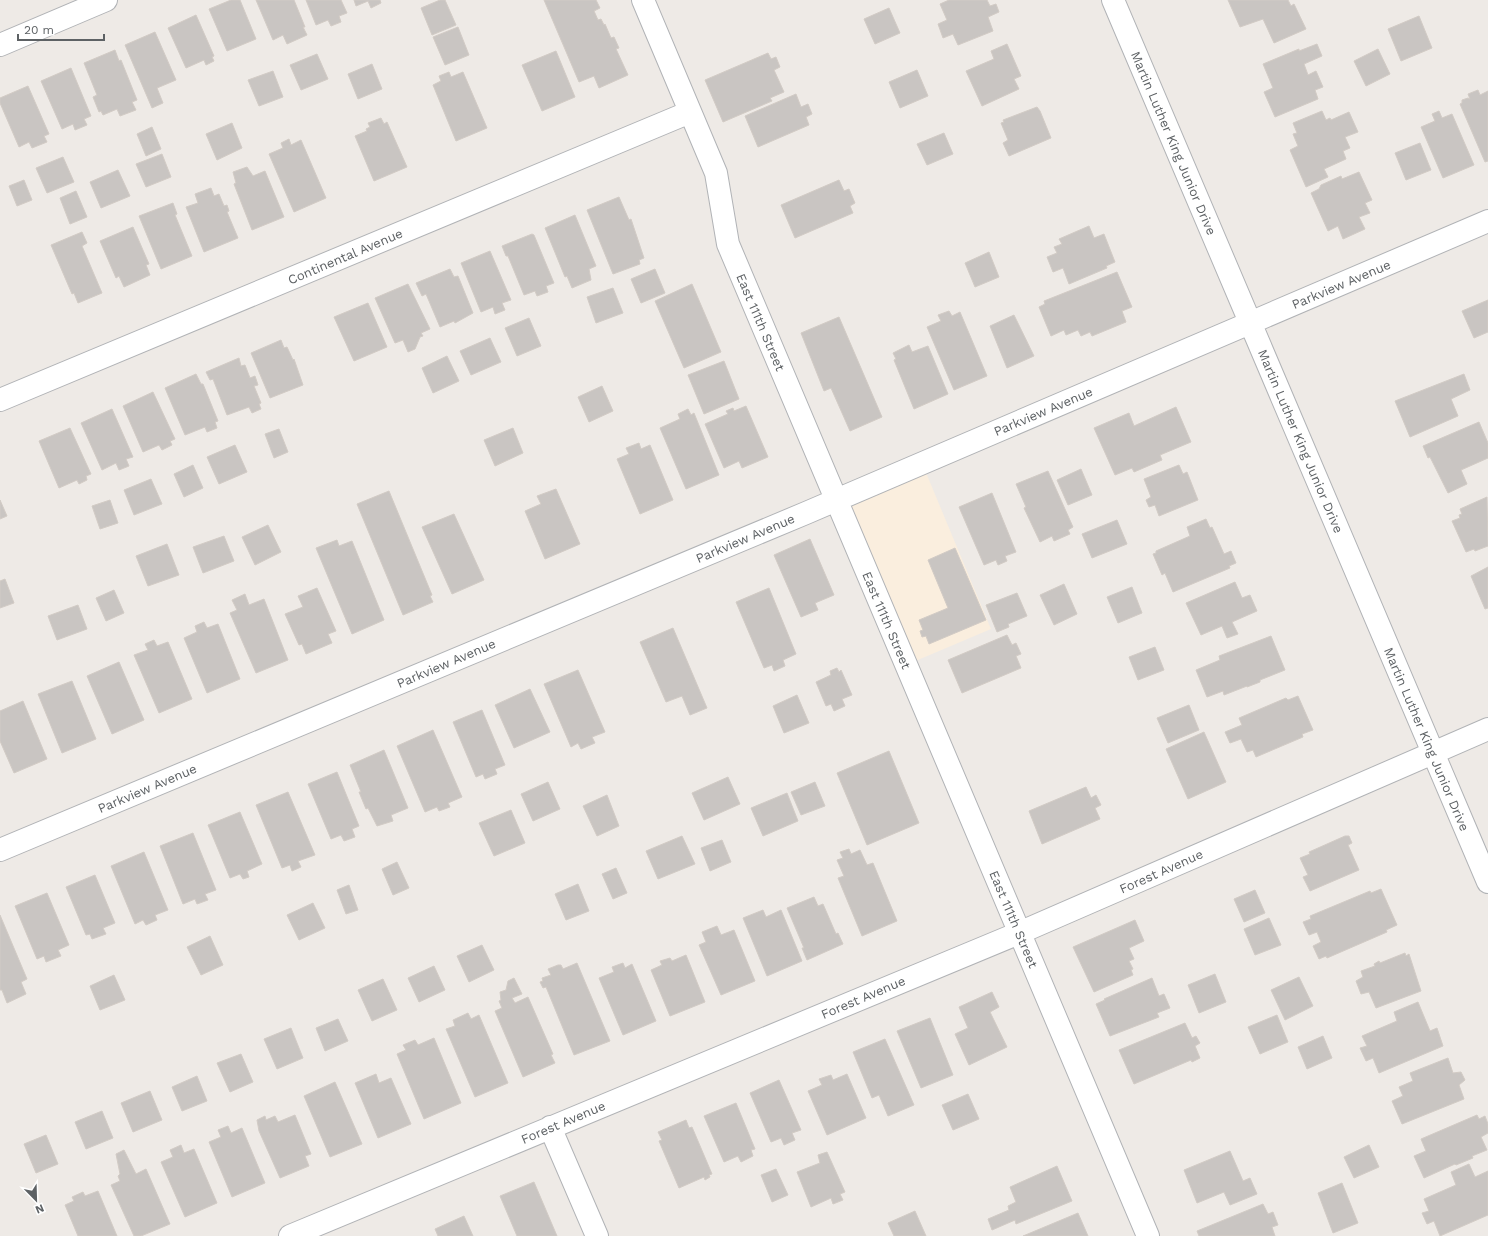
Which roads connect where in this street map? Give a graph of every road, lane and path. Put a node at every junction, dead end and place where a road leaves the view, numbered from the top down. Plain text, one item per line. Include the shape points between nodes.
1 (106, 0) edge
2 (643, 0) edge
3 (1113, 0) edge
4 (0, 45) edge
5 (690, 112) junction
6 (1488, 221) edge
7 (1251, 323) junction
8 (0, 400) edge
9 (836, 500) junction
10 (1488, 729) edge
11 (1433, 752) junction
12 (0, 850) edge
13 (1488, 882) edge
14 (1019, 933) junction
15 (550, 1128) junction
16 (290, 1236) edge
17 (597, 1236) edge
18 (1148, 1236) edge

1 - 4 street
2 - 5 street, East 111th Street
3 - 7 street, Martin Luther King Junior Drive
5 - 8 street, Continental Avenue
5 - 9 street, East 111th Street via 716,173 728,244
6 - 7 street, Parkview Avenue
7 - 9 street, Parkview Avenue
7 - 11 street, Martin Luther King Junior Drive
9 - 12 street, Parkview Avenue
9 - 14 street, East 111th Street
10 - 11 street, Forest Avenue
11 - 13 street, Martin Luther King Junior Drive
11 - 14 street, Forest Avenue
14 - 15 street, Forest Avenue
14 - 18 street, East 111th Street
15 - 16 street, Forest Avenue
15 - 17 street

